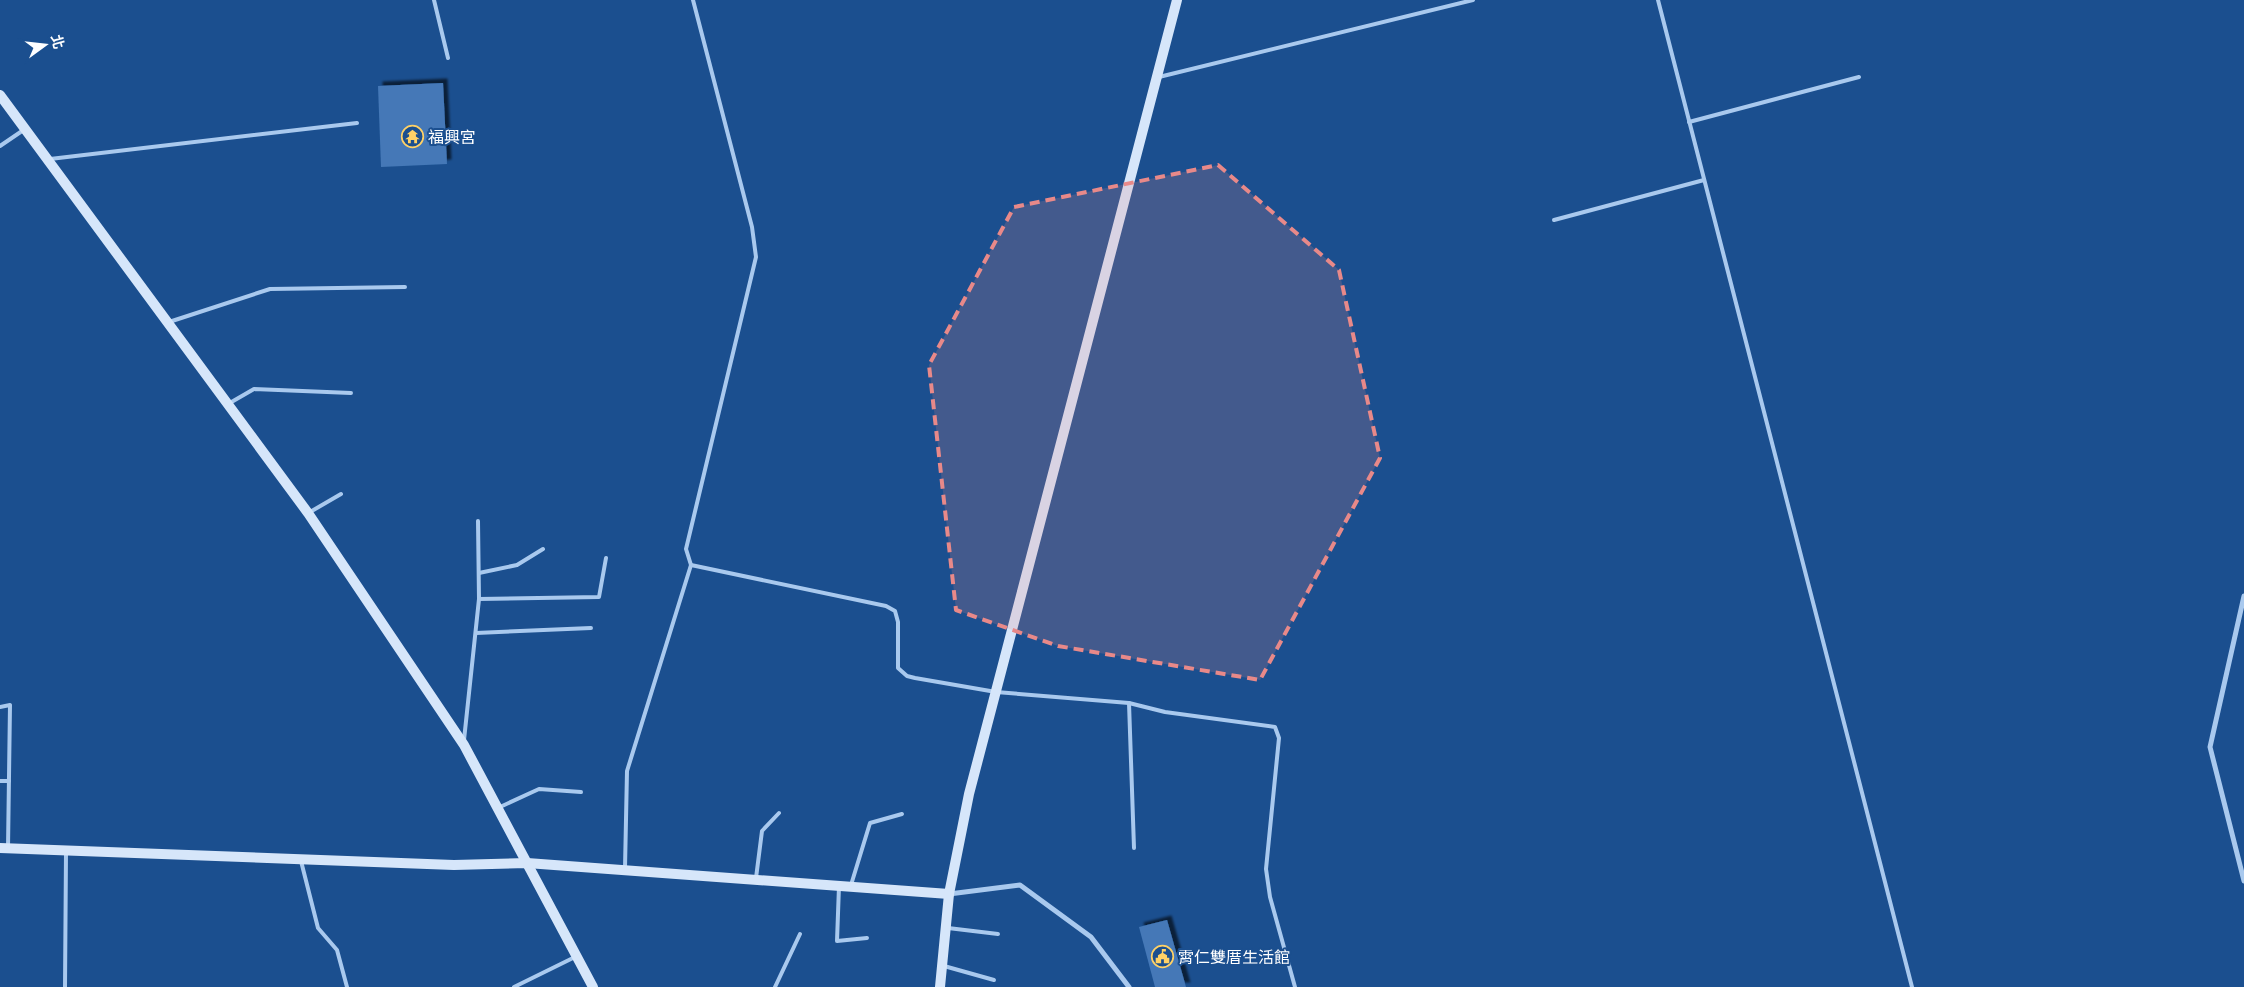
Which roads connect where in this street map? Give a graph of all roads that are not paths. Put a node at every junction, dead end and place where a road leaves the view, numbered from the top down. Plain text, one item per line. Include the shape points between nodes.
1 (434, 0) edge
2 (693, 0) edge
3 (1178, 0) edge
4 (1473, 0) edge
5 (1658, 0) edge
6 (448, 58) dead end
7 (1157, 77) junction
8 (1859, 77) dead end
9 (0, 95) edge
10 (1689, 122) junction
11 (357, 123) dead end
12 (25, 129) junction
13 (0, 146) edge
14 (47, 160) junction
15 (1704, 180) junction
16 (1554, 220) dead end
17 (405, 287) dead end
18 (169, 322) junction
19 (351, 393) dead end
20 (228, 404) junction
21 (341, 494) dead end
22 (308, 513) junction
23 (478, 521) dead end
24 (543, 549) dead end
25 (606, 558) dead end
26 (691, 565) junction
27 (479, 573) junction
28 (2244, 596) edge
29 (479, 599) junction
30 (591, 628) dead end
31 (476, 633) junction
32 (996, 692) junction
33 (1129, 703) junction
34 (0, 707) edge
35 (464, 745) junction
36 (0, 781) edge
37 (9, 781) junction
38 (581, 792) dead end
39 (498, 808) junction
40 (779, 813) dead end
41 (902, 814) dead end
42 (4, 848) edge
43 (1134, 848) dead end
44 (66, 851) junction
45 (300, 859) junction
46 (527, 863) junction
47 (625, 870) junction
48 (756, 880) junction
49 (2244, 881) edge
50 (838, 886) junction
51 (851, 887) junction
52 (949, 894) junction
53 (946, 928) junction
54 (800, 934) dead end
55 (998, 934) dead end
56 (868, 938) dead end
57 (576, 956) junction
58 (942, 966) junction
59 (994, 980) dead end
60 (591, 986) edge
61 (65, 987) edge
62 (347, 987) edge
63 (514, 987) edge
64 (776, 987) edge
65 (940, 987) edge
66 (1129, 987) edge
67 (1294, 987) edge
68 (1912, 987) edge

1 - 6 lane
2 - 26 lane via 752,227 756,257 686,549
3 - 7 street
4 - 7 lane
5 - 10 lane
7 - 32 street
8 - 10 lane
9 - 12 street
10 - 15 lane
11 - 14 lane
12 - 13 lane
12 - 14 street
14 - 18 street
15 - 16 lane
15 - 68 lane
17 - 18 lane via 270,289
18 - 20 street
19 - 20 lane via 254,389
20 - 22 street
21 - 22 lane
22 - 35 street
23 - 27 lane
24 - 27 lane via 518,565
25 - 29 lane via 599,597
26 - 32 lane via 886,606 895,611 898,668 907,676
26 - 47 lane via 628,771
27 - 29 lane
28 - 49 street via 2210,747
29 - 31 lane
30 - 31 lane
31 - 35 lane
32 - 33 lane
32 - 52 street via 969,794
33 - 43 lane
33 - 67 lane via 1165,712 1275,727 1279,738 1266,869 1270,897
34 - 37 lane via 10,705
35 - 39 street
36 - 37 lane
37 - 42 lane
38 - 39 lane via 539,789
39 - 46 street
40 - 48 lane via 762,831
41 - 51 lane via 870,823
42 - 44 street
44 - 45 street
44 - 61 lane
45 - 46 street via 454,865
45 - 62 lane via 318,928 337,950
46 - 47 street
46 - 57 street
47 - 48 street
48 - 50 street
50 - 51 street
50 - 56 lane via 837,941
51 - 52 street
52 - 53 street
52 - 66 street via 1020,885 1091,937
53 - 55 lane
53 - 58 street
54 - 64 lane
57 - 60 street
57 - 63 lane
58 - 59 lane
58 - 65 street

